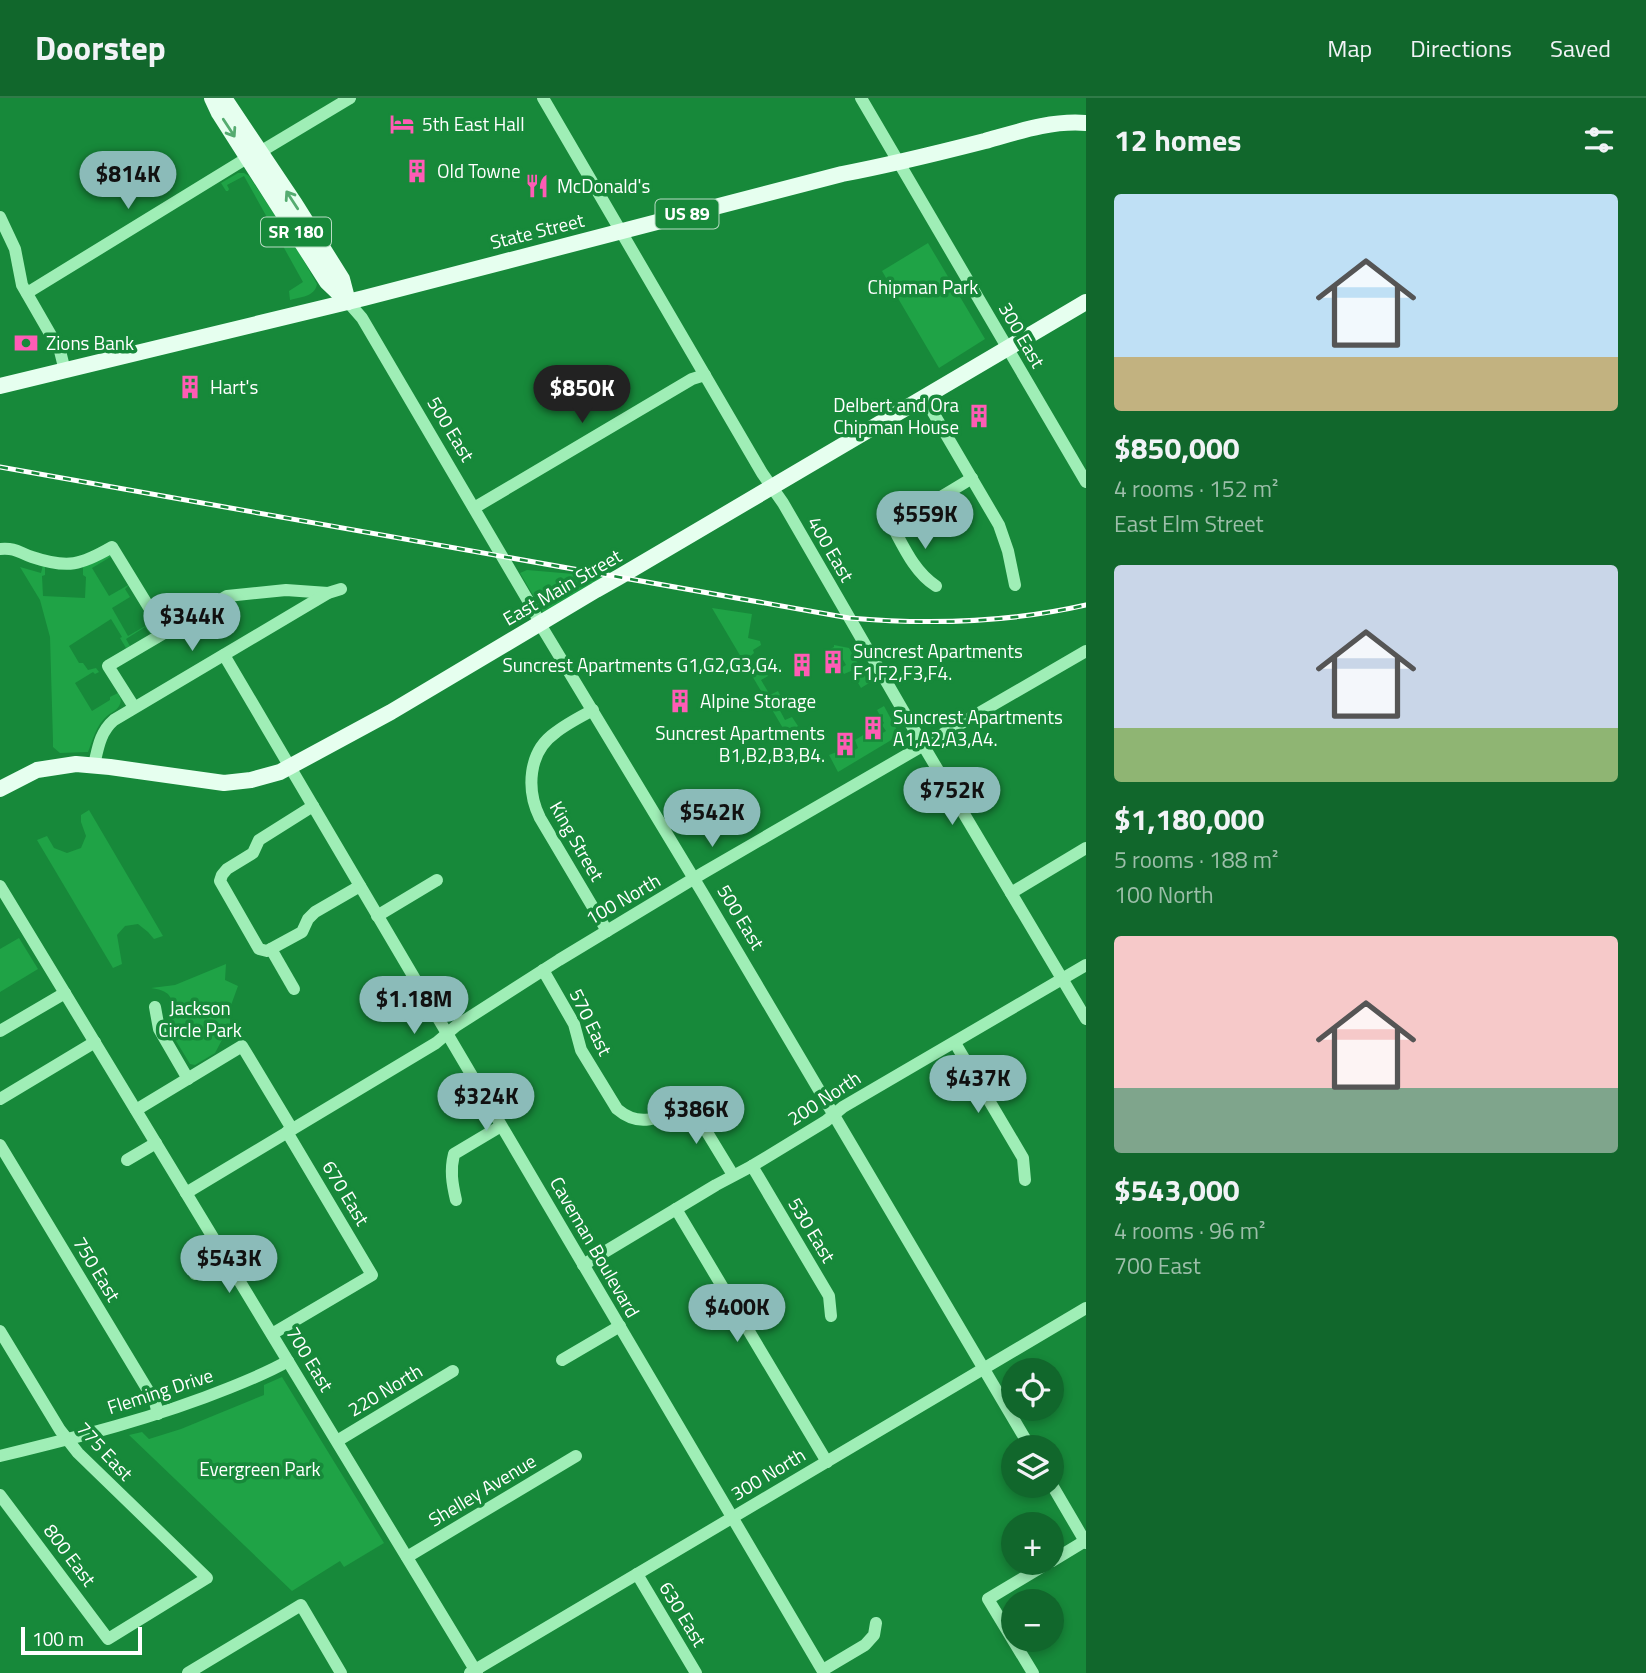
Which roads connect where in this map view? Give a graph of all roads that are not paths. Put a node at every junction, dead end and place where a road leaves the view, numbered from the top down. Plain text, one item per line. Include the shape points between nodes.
1 (212, 98) edge
2 (224, 98) edge
3 (350, 98) edge
4 (543, 98) edge
5 (861, 98) edge
6 (1086, 123) edge
7 (254, 155) junction
8 (898, 163) junction
9 (0, 217) edge
10 (621, 231) junction
11 (27, 293) junction
12 (348, 302) junction
13 (1086, 302) edge
14 (1008, 348) junction
15 (65, 371) junction
16 (705, 375) junction
17 (0, 386) edge
18 (924, 397) junction
19 (972, 478) junction
20 (1086, 482) edge
21 (772, 487) junction
22 (474, 508) junction
23 (0, 549) edge
24 (1015, 585) dead end
25 (936, 586) dead end
26 (540, 624) junction
27 (164, 632) junction
28 (1086, 651) edge
29 (224, 655) junction
30 (134, 707) junction
31 (593, 710) junction
32 (923, 745) junction
33 (94, 765) junction
34 (290, 767) junction
35 (0, 789) edge
36 (313, 806) junction
37 (1086, 848) edge
38 (694, 879) junction
39 (437, 880) dead end
40 (0, 886) edge
41 (360, 886) junction
42 (1011, 893) junction
43 (377, 916) junction
44 (607, 931) junction
45 (269, 950) junction
46 (1086, 965) edge
47 (542, 970) junction
48 (1062, 979) junction
49 (294, 989) dead end
50 (65, 993) junction
51 (155, 1007) dead end
52 (1086, 1019) edge
53 (0, 1031) edge
54 (447, 1034) junction
55 (95, 1042) junction
56 (955, 1043) junction
57 (188, 1079) junction
58 (0, 1099) edge
59 (136, 1110) junction
60 (833, 1115) junction
61 (501, 1126) junction
62 (289, 1130) junction
63 (156, 1143) junction
64 (0, 1145) edge
65 (127, 1160) dead end
66 (752, 1166) junction
67 (733, 1175) junction
68 (1025, 1180) dead end
69 (186, 1193) junction
70 (456, 1200) dead end
71 (676, 1209) junction
72 (225, 1256) junction
73 (583, 1265) junction
74 (195, 1274) dead end
75 (1086, 1308) edge
76 (831, 1316) dead end
77 (620, 1326) junction
78 (0, 1331) edge
79 (272, 1335) junction
80 (562, 1360) dead end
81 (288, 1361) junction
82 (984, 1369) junction
83 (453, 1371) dead end
84 (158, 1414) junction
85 (1023, 1435) edge
86 (67, 1439) junction
87 (337, 1441) junction
88 (0, 1456) edge
89 (576, 1456) dead end
90 (827, 1462) junction
91 (0, 1494) edge
92 (1060, 1498) edge
93 (733, 1518) junction
94 (1085, 1542) edge
95 (1064, 1554) edge
96 (407, 1557) junction
97 (637, 1574) junction
98 (1028, 1575) edge
99 (876, 1623) dead end
100 (108, 1639) joint
101 (205, 1669) edge
102 (474, 1672) edge
103 (823, 1672) edge
104 (188, 1673) edge
105 (341, 1673) edge
106 (696, 1673) edge
107 (1033, 1673) edge

1 -> 7 main road, 500 East / SR 180
2 - 7 main road, 500 East / SR 180
3 - 7 street
4 - 10 street, 400 East
5 - 8 street, 300 East
6 - 8 main road, State Street / US 89 via 1027,130
7 - 11 street
7 - 12 main road, 500 East / SR 180 via 342,279
8 - 10 main road, State Street / US 89
8 - 14 street, 300 East
9 - 11 street
10 - 12 main road, State Street / US 89
10 - 16 street, 400 East
11 - 15 street via 60,351
12 - 15 main road, State Street / US 89
12 - 22 street, 500 East via 362,318
13 - 14 main road, East Main Street
14 - 18 main road, East Main Street
14 - 20 street, 300 East
15 - 17 main road, State Street / US 89
16 - 21 street, 400 East
16 - 22 street
18 - 19 street
18 - 21 main road, East Main Street
19 - 24 street via 1004,537
19 - 25 street via 932,502 896,533 918,571
21 - 26 main road, East Main Street
21 - 32 street, 400 East
22 - 26 street, 500 East
23 - 27 street via 13,548 35,559 68,565 112,547
26 - 31 street, 500 East
26 - 34 main road, East Main Street
27 - 29 street via 227,596 334,591
27 - 30 street via 108,666
28 - 32 street, 100 North
29 - 30 street
29 - 34 street, Caveman Boulevard
30 - 33 street via 107,727
31 - 38 street, 500 East
31 - 44 street, King Street via 545,742 536,757 531,791 540,818
32 - 38 street, 100 North
32 - 42 street, 400 East
33 - 34 main road, East Main Street via 224,783
33 - 35 main road, East Main Street via 52,766
34 - 36 street, Caveman Boulevard
36 - 41 street, Caveman Boulevard
36 - 45 street via 260,840 253,853 227,869 220,881 259,949
37 - 42 street
38 - 44 street, 100 North
38 - 60 street, 500 East
39 - 43 street
40 - 50 street, 700 East
41 - 43 street, Caveman Boulevard
41 - 45 street via 315,912 302,932
42 - 48 street, 400 East
43 - 54 street, Caveman Boulevard
44 - 47 street, 100 North
45 - 49 street
46 - 48 street, 200 North
47 - 54 street, 100 North
47 - 67 street, 570 East via 574,1024 581,1050 624,1115 642,1121 654,1119 688,1101
48 - 52 street, 400 East
48 - 56 street, 200 North
50 - 53 street
50 - 55 street, 700 East
51 - 57 street via 159,1029
54 - 61 street, Caveman Boulevard
54 - 62 street, 100 North
55 - 58 street
55 - 59 street, 700 East
56 - 60 street, 200 North
56 - 68 street via 1023,1158
57 - 59 street
57 - 62 street, 670 East via 242,1046
59 - 63 street, 700 East
60 - 66 street, 200 North
60 - 82 street, 500 East
61 - 70 street via 454,1154 451,1168
61 - 73 street, Caveman Boulevard
62 - 69 street, 100 North
62 - 79 street, 670 East via 372,1275
63 - 65 street
63 - 69 street, 700 East
64 - 84 street, 750 East
66 - 67 street, 200 North
66 - 76 street, 530 East via 829,1296
67 - 71 street, 200 North
69 - 72 street, 700 East
71 - 73 street, 200 North
71 - 90 street
72 - 74 street
72 - 79 street, 700 East
73 - 77 street, Caveman Boulevard
75 - 82 street, 300 North
77 - 80 street
77 - 93 street, Caveman Boulevard
78 - 86 street, 775 East
79 - 81 street, 700 East
81 - 84 street, Fleming Drive
81 - 87 street, 700 East
82 - 85 street, 500 East
82 - 90 street, 300 North
83 - 87 street, 220 North
84 - 86 street, Fleming Drive
86 - 88 street, Fleming Drive
86 - 100 street, 775 East via 207,1578
87 - 96 street, 700 East
89 - 96 street, Shelley Avenue
90 - 93 street, 300 North
91 - 100 street, 800 East
92 - 94 street
93 - 97 street, 300 North
93 - 103 street, Caveman Boulevard
94 - 95 street
96 - 102 street, 700 East
97 - 102 street, 300 North
97 - 106 street, 630 East
98 - 107 street via 988,1599
99 - 103 street via 874,1635 865,1645
101 - 104 street
101 - 105 street via 300,1605

